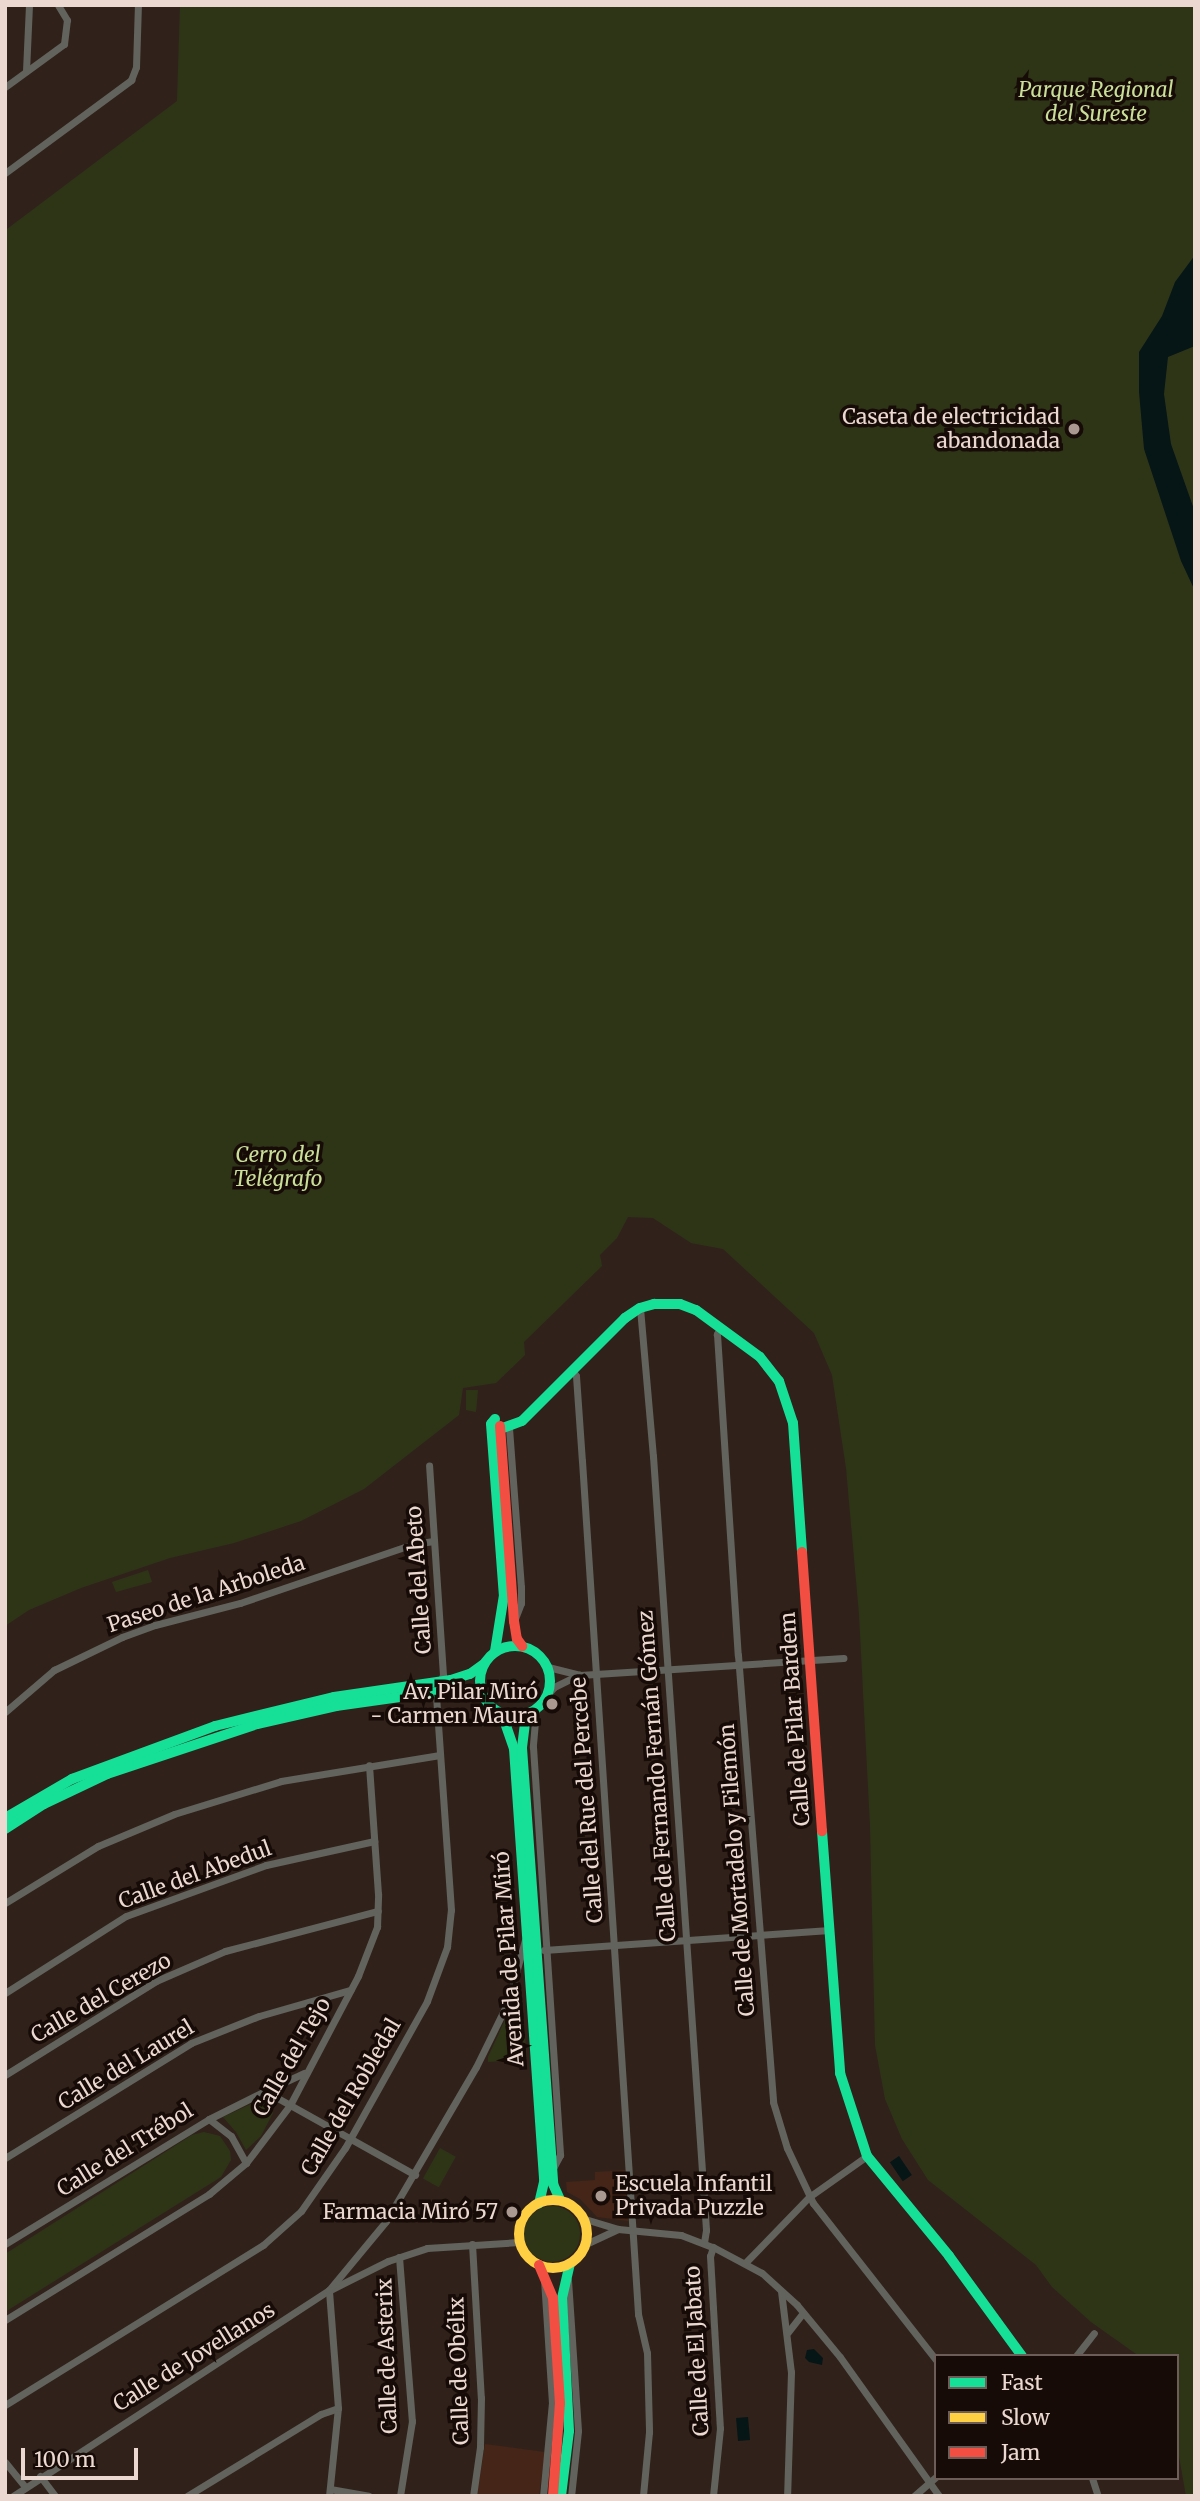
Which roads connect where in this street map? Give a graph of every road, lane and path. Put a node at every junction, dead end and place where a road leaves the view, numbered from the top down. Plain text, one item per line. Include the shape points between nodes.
1 (29, 5) edge
2 (58, 5) edge
3 (138, 5) edge
4 (26, 71) junction
5 (5, 87) edge
6 (5, 173) edge
7 (640, 1308) junction
8 (720, 1328) junction
9 (572, 1370) junction
10 (505, 1429) junction
11 (429, 1465) dead end
12 (434, 1541) junction
13 (523, 1646) junction
14 (495, 1651) junction
15 (843, 1658) dead end
16 (810, 1659) junction
17 (484, 1664) junction
18 (739, 1664) junction
19 (548, 1667) junction
20 (667, 1669) junction
21 (595, 1674) junction
22 (580, 1675) junction
23 (442, 1680) junction
24 (438, 1691) junction
25 (548, 1694) junction
26 (483, 1696) junction
27 (536, 1710) junction
28 (5, 1712) edge
29 (502, 1714) junction
30 (526, 1715) junction
31 (440, 1755) junction
32 (369, 1765) junction
33 (5, 1818) edge
34 (5, 1829) edge
35 (374, 1841) junction
36 (5, 1903) edge
37 (378, 1911) junction
38 (829, 1930) junction
39 (527, 1933) junction
40 (758, 1935) junction
41 (686, 1940) junction
42 (616, 1944) junction
43 (542, 1950) junction
44 (350, 1990) junction
45 (5, 1993) edge
46 (304, 2073) junction
47 (5, 2076) edge
48 (265, 2091) junction
49 (290, 2105) junction
50 (209, 2119) junction
51 (351, 2139) junction
52 (867, 2156) junction
53 (5, 2158) edge
54 (246, 2162) junction
55 (415, 2175) junction
56 (809, 2197) junction
57 (560, 2200) junction
58 (539, 2203) junction
59 (585, 2219) junction
60 (618, 2229) junction
61 (634, 2229) junction
62 (519, 2242) junction
63 (704, 2243) junction
64 (5, 2244) edge
65 (472, 2244) junction
66 (586, 2244) junction
67 (713, 2247) junction
68 (399, 2257) junction
69 (745, 2263) junction
70 (351, 2264) junction
71 (539, 2265) junction
72 (568, 2269) junction
73 (358, 2275) junction
74 (545, 2275) junction
75 (329, 2290) junction
76 (781, 2291) junction
77 (797, 2305) junction
78 (803, 2313) junction
79 (5, 2320) edge
80 (786, 2320) junction
81 (788, 2333) junction
82 (1094, 2333) dead end
83 (1021, 2354) edge
84 (1078, 2354) edge
85 (934, 2357) edge
86 (5, 2405) edge
87 (338, 2408) junction
88 (5, 2462) edge
89 (40, 2476) junction
90 (932, 2479) edge
91 (25, 2487) junction
92 (329, 2492) edge
93 (13, 2496) edge
94 (55, 2496) edge
95 (187, 2496) edge
96 (368, 2496) edge
97 (400, 2496) edge
98 (473, 2496) edge
99 (543, 2496) edge
100 (553, 2496) edge
101 (561, 2496) edge
102 (571, 2496) edge
103 (643, 2496) edge
104 (713, 2496) edge
105 (787, 2496) edge
106 (914, 2496) edge
107 (939, 2496) edge

1 - 4 street
2 - 4 street via 66,20 64,44
3 - 6 street via 136,66 131,80
4 - 5 street
7 - 8 street, Calle de Pilar Bardem via 662,1303 687,1306
7 - 9 street
7 - 20 street, Calle de Fernando Fernán Gómez
8 - 16 street, Calle de Pilar Bardem via 769,1367 790,1407
8 - 18 street, Calle de Mortadelo y Filemón
9 - 10 street via 522,1421
9 - 21 street, Calle del Rue del Percebe via 576,1376
10 - 13 street via 514,1621
10 - 14 street via 499,1420 493,1420 504,1595
11 - 12 street, Calle del Abeto
12 - 23 street, Calle del Abeto
12 - 28 street, Paseo de la Arboleda via 122,1637 54,1670
13 - 14 street
13 - 19 street via 535,1651
14 - 17 street
15 - 16 street
16 - 18 street
16 - 38 street, Calle de Pilar Bardem
17 - 23 street via 459,1678
17 - 26 street
18 - 20 street
18 - 40 street, Calle de Mortadelo y Filemón
19 - 22 street
19 - 25 street
20 - 21 street
20 - 41 street, Calle de Fernando Fernán Gómez
21 - 22 street
21 - 42 street, Calle del Rue del Percebe
22 - 25 street
23 - 24 street, Calle del Abeto
23 - 33 street via 334,1697 215,1726 72,1779
24 - 26 street
24 - 31 street, Calle del Robledal
24 - 34 street via 336,1706 218,1735 107,1774
25 - 27 street
26 - 29 street
27 - 30 street
27 - 43 street, Avenida de Pilar Miró via 533,1747
29 - 30 street
29 - 39 street, Avenida de Pilar Miró via 514,1749
30 - 43 street, Avenida de Pilar Miró via 522,1735
31 - 32 street
31 - 51 street, Calle del Robledal via 451,1910 447,1947 427,2001
32 - 35 street, Calle del Tejo
32 - 36 street via 281,1781 174,1814 97,1846
35 - 37 street, Calle del Tejo
35 - 45 street, Calle del Abedul via 243,1872 127,1916
37 - 44 street, Calle del Tejo via 371,1949
37 - 47 street, Calle del Cerezo via 225,1951 156,1981
38 - 40 street
38 - 52 street, Calle de Pilar Bardem via 840,2073
39 - 55 street, Calle de Jovellanos via 508,2002
39 - 58 street, Avenida de Pilar Miró via 544,2182
40 - 41 street
40 - 56 street, Calle de Mortadelo y Filemón via 773,2102
41 - 42 street
41 - 63 street, Calle de Fernando Fernán Gómez
42 - 43 street
42 - 61 street, Calle del Rue del Percebe
43 - 57 street, Avenida de Pilar Miró via 552,2170
44 - 46 street, Calle del Tejo
44 - 53 street, Calle del Laurel via 269,2012 191,2043
46 - 48 street, Calle del Trébol
46 - 49 street, Calle del Tejo
48 - 49 street
48 - 50 street, Calle del Trébol
49 - 51 street
49 - 54 street, Calle del Tejo
50 - 54 street via 231,2136
50 - 64 street, Calle del Trébol
51 - 55 street
51 - 86 street, Calle del Robledal via 301,2211 262,2245
52 - 56 street
52 - 83 street, Calle de Pilar Bardem
54 - 79 street, Calle del Tejo via 209,2194
55 - 70 street, Calle de Jovellanos
56 - 69 street
56 - 85 street, Calle de Mortadelo y Filemón
57 - 58 street
57 - 59 street
58 - 62 street via 520,2223
59 - 60 street
59 - 66 street
60 - 61 street
60 - 66 street
61 - 63 street
61 - 103 street, Calle del Rue del Percebe via 638,2314 644,2329 649,2395
62 - 65 street
62 - 71 street via 528,2258
63 - 67 street
65 - 68 street via 427,2248
65 - 98 street, Calle de Obélix via 481,2398
66 - 72 street
67 - 69 street
67 - 104 street, Calle de El Jabato via 720,2428
68 - 73 street
68 - 97 street, Calle de Asterix via 412,2421
69 - 76 street
70 - 73 street
70 - 75 street, Calle de Jovellanos
71 - 72 street
71 - 74 street
72 - 101 street via 562,2298 569,2431
72 - 102 street via 578,2402
73 - 75 street
74 - 99 street via 552,2403
74 - 100 street via 553,2298 561,2403
75 - 87 street
75 - 89 street, Calle de Jovellanos
76 - 77 street
76 - 80 street
77 - 78 street
77 - 80 street
78 - 81 street
78 - 90 street
80 - 81 street
81 - 105 street
82 - 84 street
87 - 92 street
87 - 95 street
88 - 91 street
89 - 91 street, Calle de Jovellanos
89 - 94 street
90 - 106 street
90 - 107 street
91 - 93 street, Calle de Jovellanos
92 - 96 street

